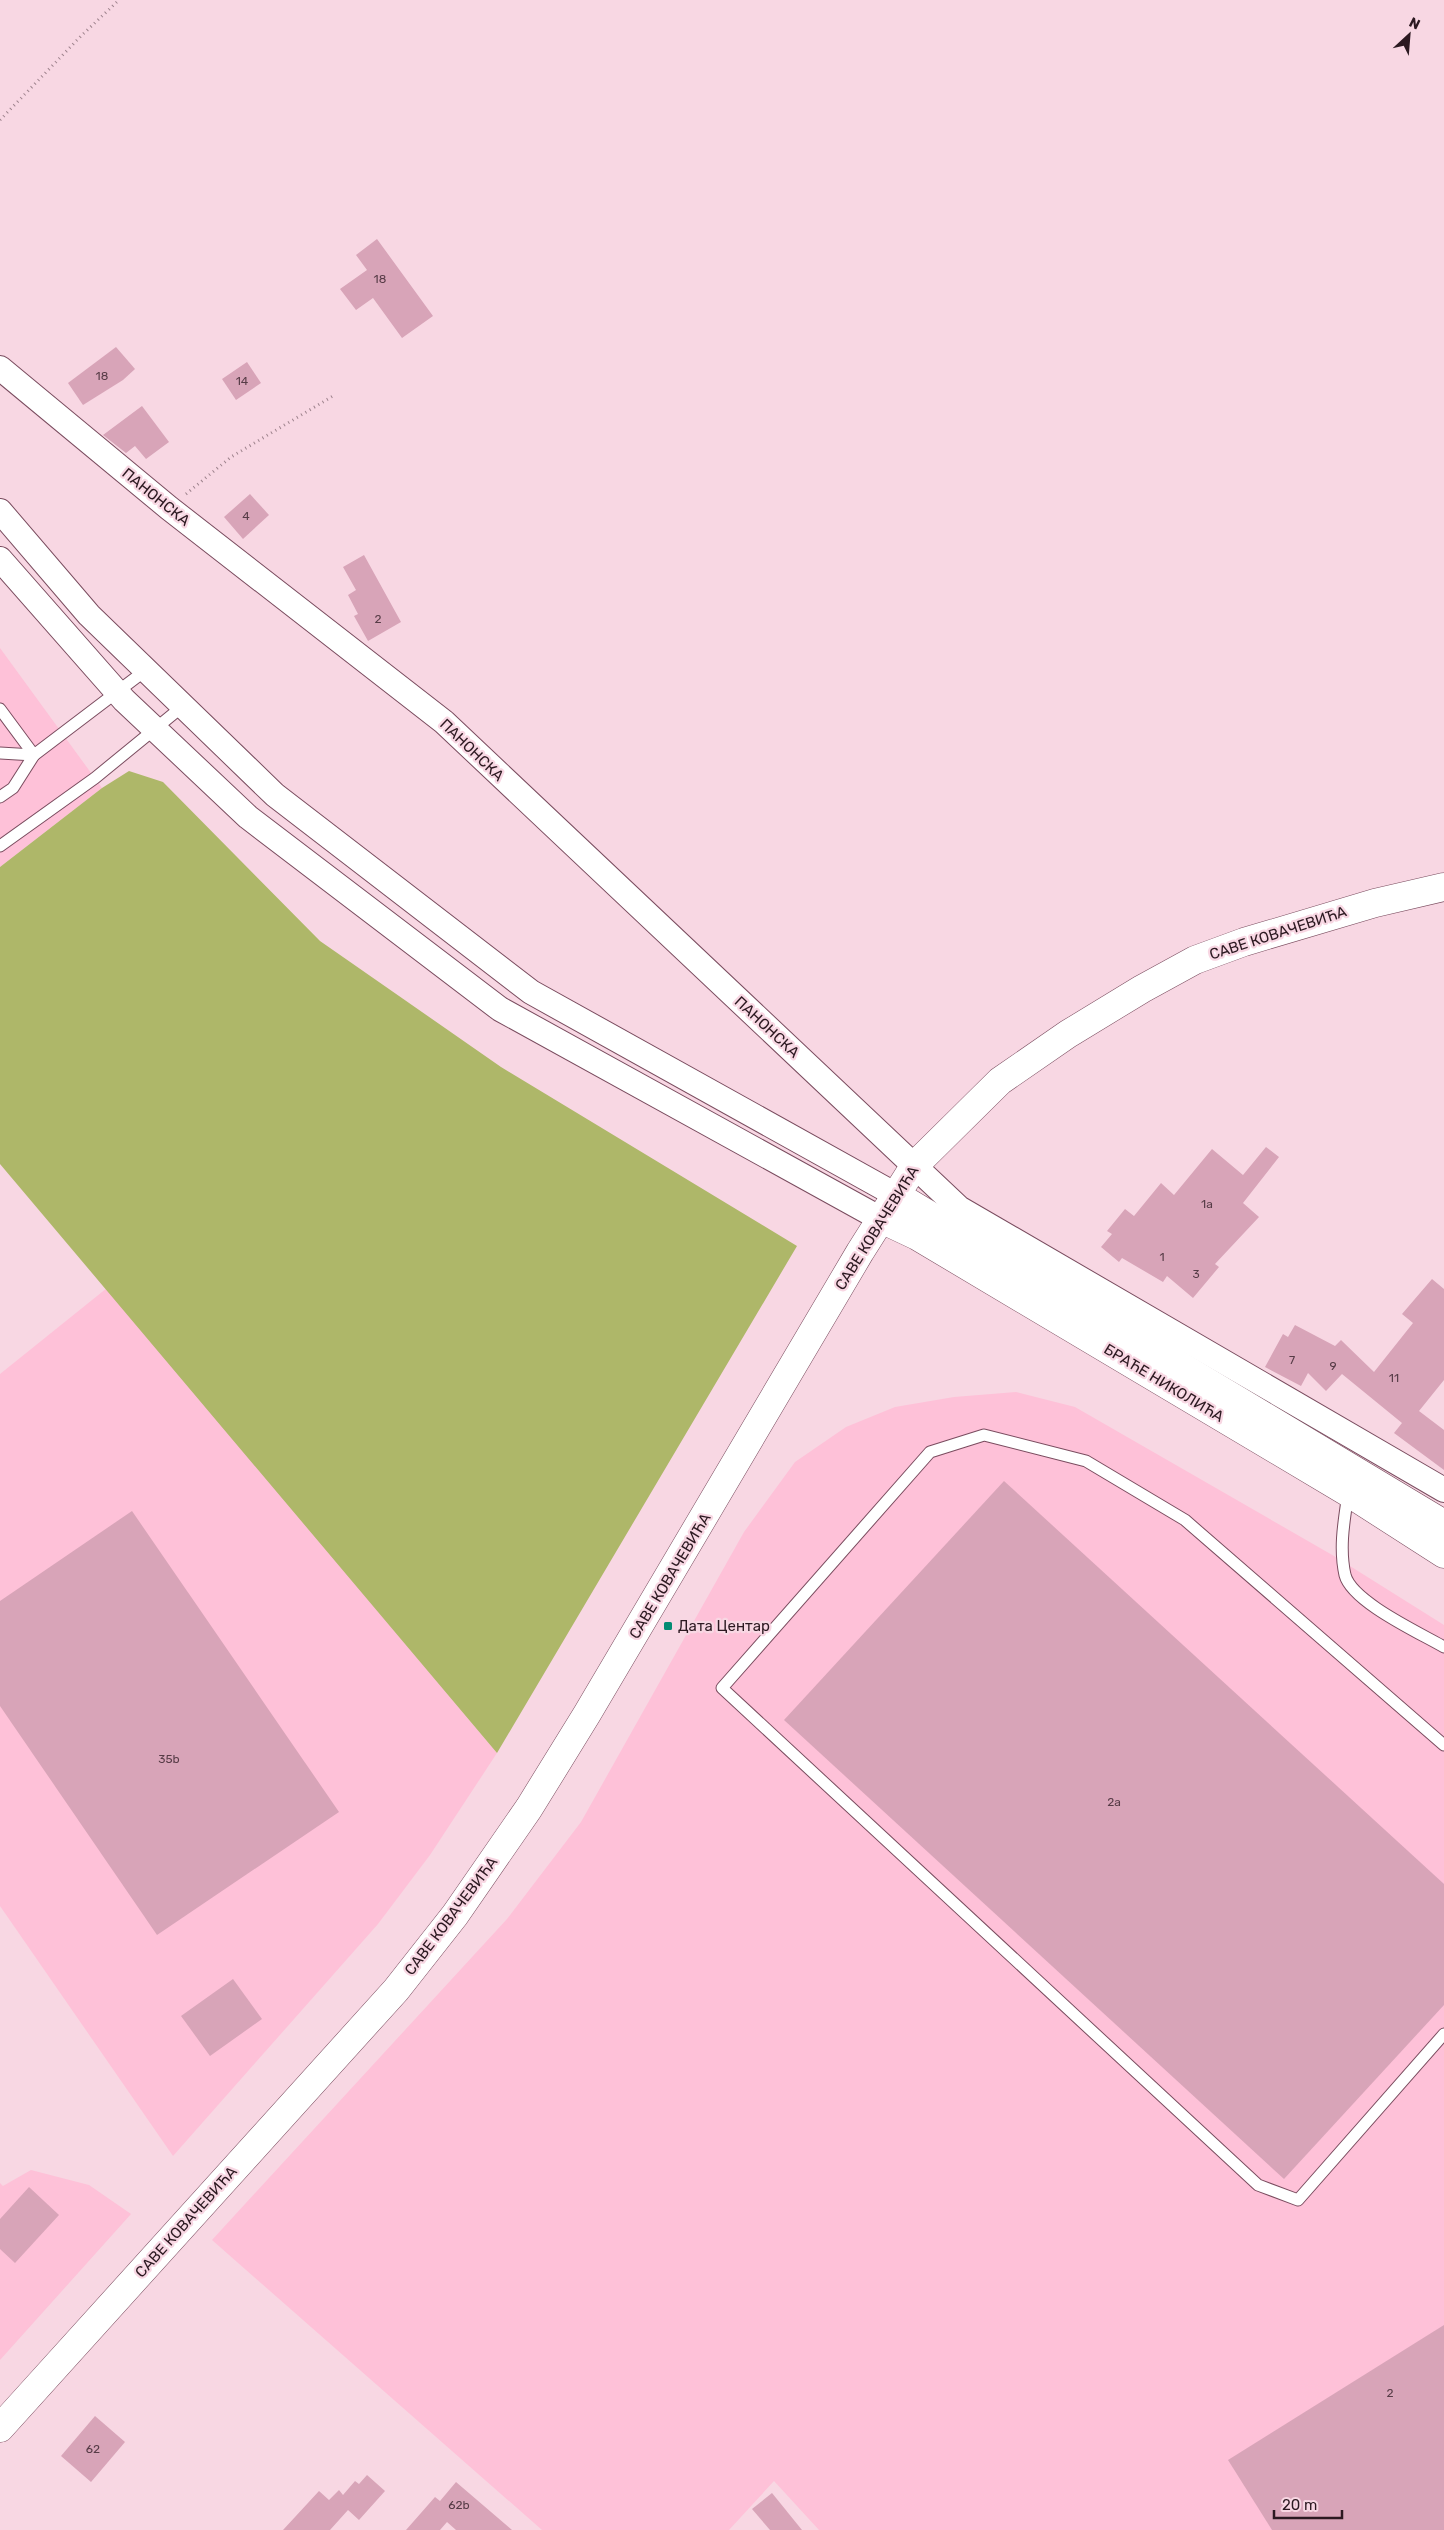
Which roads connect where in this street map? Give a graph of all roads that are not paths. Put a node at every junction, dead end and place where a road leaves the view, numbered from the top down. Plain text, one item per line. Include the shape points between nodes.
1 (0, 368) edge
2 (0, 511) edge
3 (0, 559) edge
4 (146, 670) junction
5 (117, 692) junction
6 (183, 706) junction
7 (0, 709) edge
8 (155, 729) junction
9 (0, 753) edge
10 (34, 755) junction
11 (0, 798) edge
12 (0, 846) edge
13 (1444, 887) edge
14 (915, 1165) junction
15 (896, 1195) junction
16 (881, 1219) junction
17 (1444, 1490) edge
18 (1349, 1492) junction
19 (1444, 1524) edge
20 (1444, 1554) edge
21 (1444, 1647) edge
22 (1444, 1745) edge
23 (1444, 2034) edge
24 (0, 2428) edge

1 - 14 street, ПАНОНСКА via 168,508 444,722
2 - 4 street via 89,615
3 - 5 street
4 - 5 lane
4 - 6 street
5 - 8 street
5 - 10 lane
6 - 8 lane
6 - 15 street via 275,795 531,992
7 - 10 lane
8 - 12 lane via 95,778
8 - 16 street via 248,817 500,1009
9 - 10 lane
10 - 11 lane via 13,788
13 - 14 street, САВЕ КОВАЧЕВИЋА via 1310,922 1195,960 1068,1034 1000,1081
14 - 15 street, САВЕ КОВАЧЕВИЋА
14 - 17 street, ПАНОНСКА via 959,1208
15 - 16 street, САВЕ КОВАЧЕВИЋА
15 - 19 street, БРАЋЕ НИКОЛИЋА
16 - 18 street, БРАЋЕ НИКОЛИЋА via 917,1236
16 - 24 street, САВЕ КОВАЧЕВИЋА via 588,1714 529,1808 455,1915 396,1990
18 - 20 street, БРАЋЕ НИКОЛИЋА
18 - 21 lane via 1342,1541 1346,1577 1364,1601
22 - 23 lane via 1185,1520 1086,1461 984,1435 930,1452 722,1688 1258,2184 1298,2200

